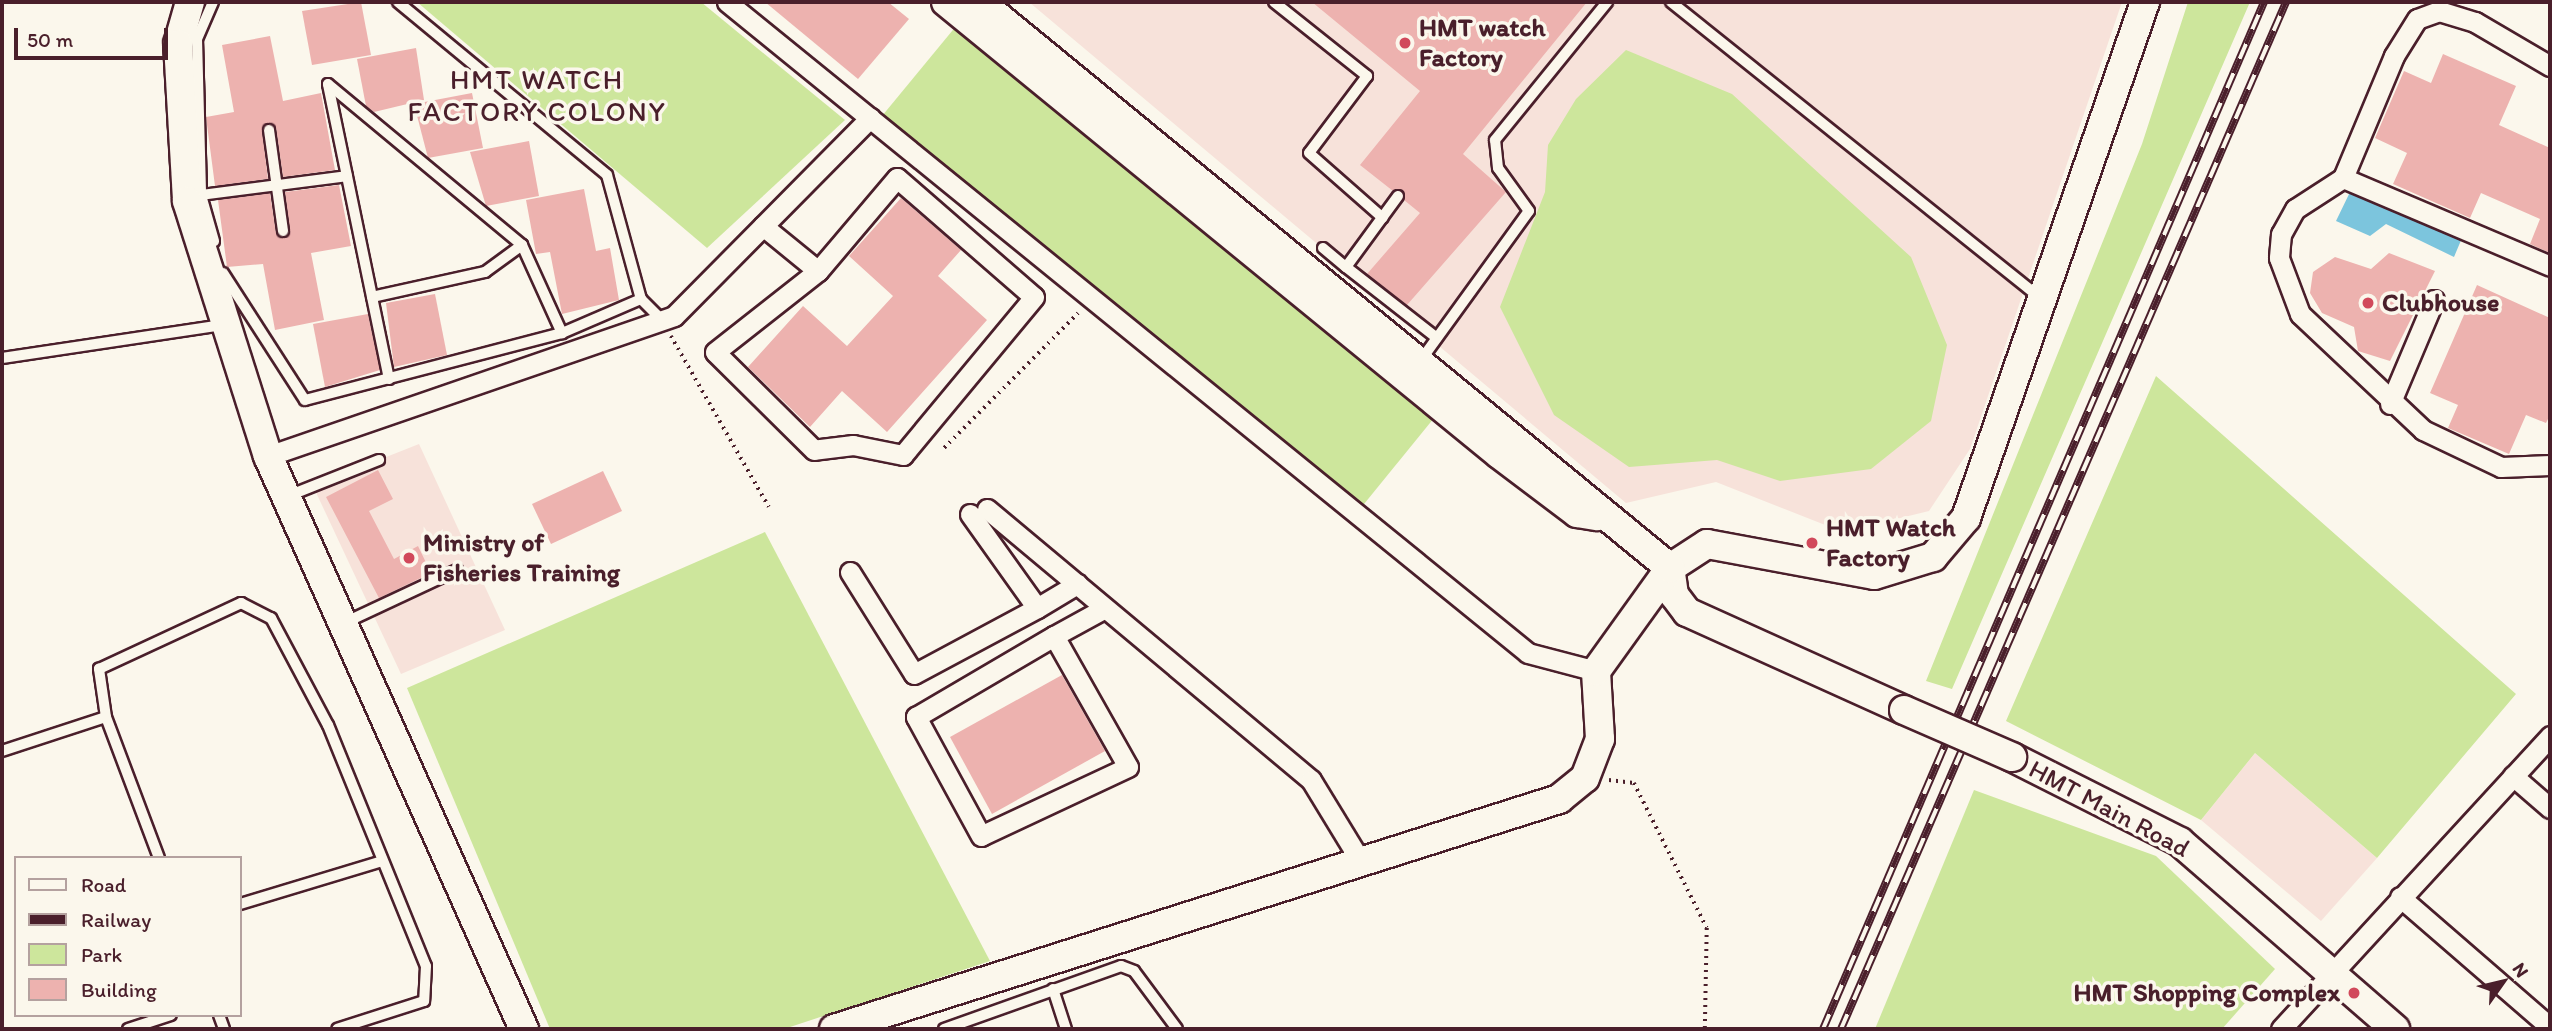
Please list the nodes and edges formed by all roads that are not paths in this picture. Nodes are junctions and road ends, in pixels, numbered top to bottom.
1 (190, 2) edge
2 (213, 2) edge
3 (398, 2) edge
4 (727, 2) edge
5 (946, 2) edge
6 (980, 2) edge
7 (1274, 2) edge
8 (1607, 2) edge
9 (1671, 2) edge
10 (2145, 2) edge
11 (2550, 66) edge
12 (870, 118) junction
13 (269, 130) dead end
14 (347, 176) junction
15 (2343, 178) junction
16 (276, 185) junction
17 (201, 195) junction
18 (1398, 196) dead end
19 (1383, 218) junction
20 (763, 226) junction
21 (283, 231) dead end
22 (522, 245) junction
23 (1323, 248) dead end
24 (2550, 266) edge
25 (1346, 267) junction
26 (818, 271) junction
27 (372, 297) junction
28 (641, 299) junction
29 (2041, 299) junction
30 (2434, 300) dead end
31 (662, 320) junction
32 (227, 324) junction
33 (562, 333) junction
34 (1429, 349) junction
35 (2, 358) edge
36 (389, 379) junction
37 (2390, 404) junction
38 (268, 456) junction
39 (379, 460) dead end
40 (2550, 465) edge
41 (287, 496) junction
42 (1600, 516) junction
43 (1670, 569) junction
44 (457, 570) dead end
45 (850, 572) dead end
46 (1077, 584) junction
47 (1037, 608) junction
48 (1105, 608) junction
49 (344, 624) junction
50 (1054, 636) junction
51 (1596, 671) junction
52 (106, 717) junction
53 (2550, 736) edge
54 (2, 749) edge
55 (2513, 776) junction
56 (2550, 808) edge
57 (158, 856) edge
58 (382, 862) junction
59 (1361, 862) junction
60 (2400, 898) junction
61 (242, 903) edge
62 (2330, 972) junction
63 (1053, 989) junction
64 (165, 1017) edge
65 (2550, 1027) edge
66 (128, 1029) edge
67 (337, 1029) edge
68 (524, 1029) edge
69 (834, 1029) edge
70 (944, 1029) edge
71 (1066, 1029) edge
72 (1177, 1029) edge
73 (2281, 1029) edge
74 (2395, 1029) edge

1 - 32 street
2 - 17 lane
3 - 28 lane
4 - 12 street
5 - 42 street
6 - 34 street
7 - 19 lane
8 - 34 lane
9 - 29 lane
10 - 29 street
11 - 15 street
12 - 20 street
12 - 51 street
13 - 16 lane
14 - 16 lane
14 - 22 lane
14 - 27 lane
15 - 24 street
15 - 37 street
16 - 17 lane
16 - 21 lane
17 - 36 lane
18 - 19 lane
19 - 25 lane
20 - 26 street
20 - 31 street
22 - 27 lane
22 - 33 lane
23 - 25 lane
25 - 34 lane
26 - 26 street
27 - 36 lane
28 - 31 lane
28 - 33 lane
29 - 43 street
30 - 37 street
31 - 38 street
32 - 35 lane
32 - 38 street
33 - 36 lane
34 - 42 street
37 - 40 street
38 - 41 street
39 - 41 lane
41 - 49 street
42 - 43 street
43 - 51 street
43 - 62 street, HMT Main Road, bridge
44 - 49 lane
45 - 47 street
46 - 47 street
46 - 47 street
46 - 48 street
48 - 50 street
48 - 59 street
49 - 68 street
50 - 50 street
51 - 59 street
52 - 54 lane
52 - 57 lane
52 - 58 lane
53 - 55 street
55 - 56 street
55 - 60 street
58 - 61 lane
58 - 67 lane
59 - 69 street
60 - 62 street
60 - 65 street
62 - 73 street
62 - 74 street, HMT Main Road
63 - 70 lane
63 - 71 lane
63 - 72 lane
64 - 66 lane

